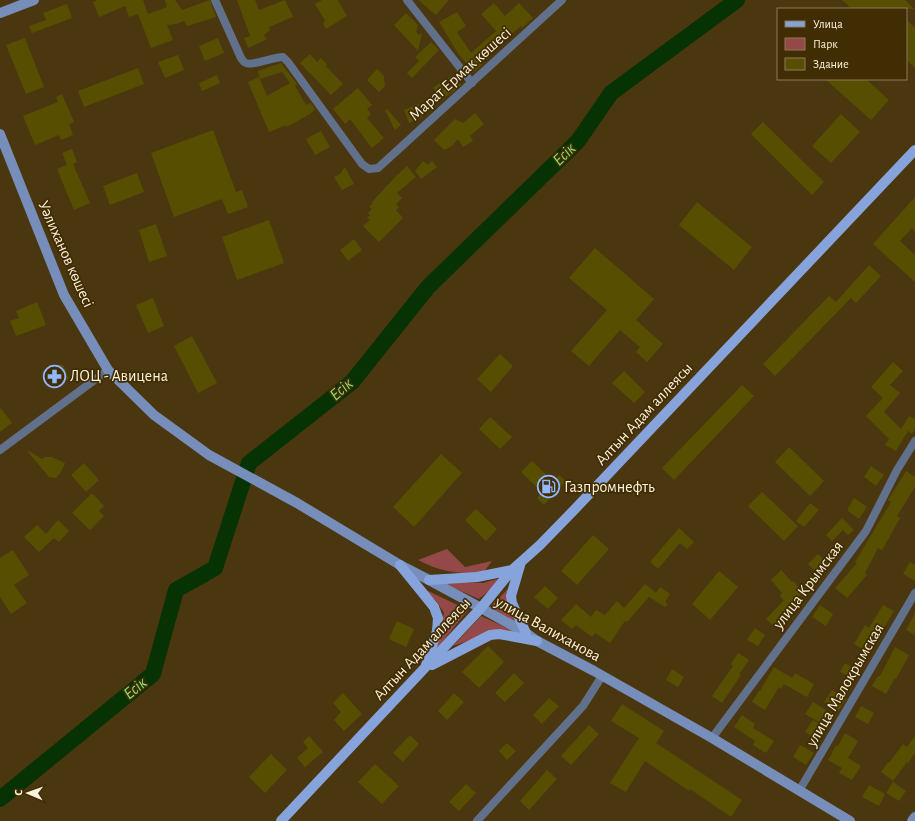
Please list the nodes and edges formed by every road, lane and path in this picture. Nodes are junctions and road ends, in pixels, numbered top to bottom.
1 (34, 0) edge
2 (215, 0) edge
3 (407, 0) edge
4 (562, 0) edge
5 (0, 13) edge
6 (472, 83) junction
7 (0, 134) edge
8 (915, 150) edge
9 (108, 370) junction
10 (915, 441) edge
11 (0, 450) edge
12 (209, 455) joint
13 (522, 560) junction
14 (400, 565) junction
15 (512, 570) junction
16 (429, 580) junction
17 (915, 593) edge
18 (481, 608) junction
19 (526, 633) junction
20 (537, 641) junction
21 (424, 668) junction
22 (602, 676) junction
23 (712, 738) junction
24 (799, 791) junction
25 (915, 817) edge
26 (281, 821) edge
27 (477, 821) edge
28 (850, 821) edge
29 (912, 821) edge

1 - 5 main road
2 - 6 street, Марат Ермак көшесі
3 - 6 street
4 - 6 street, Марат Ермак көшесі
7 - 9 main road, Уәлиханов көшесі
8 - 13 main road, Алтын Адам аллеясы
9 - 11 street
9 - 12 main road, Уәлиханов көшесі
10 - 23 street, улица Крымская
12 - 14 main road, улица Валиханова
13 - 15 main road, Алтын Адам аллеясы
13 - 19 main road
14 - 16 main road, улица Валиханова
14 - 21 main road
15 - 16 main road
15 - 18 main road, Алтын Адам аллеясы
16 - 18 main road, улица Валиханова
17 - 24 street, улица Малокрымская
18 - 19 main road, улица Валиханова
18 - 21 main road, Алтын Адам аллеясы
19 - 20 main road, улица Валиханова
20 - 21 main road
20 - 22 main road, улица Валиханова
21 - 26 main road, Алтын Адам аллеясы
22 - 23 main road, улица Валиханова
22 - 27 street
23 - 24 main road, улица Валиханова
24 - 28 main road, улица Валиханова
25 - 29 main road

